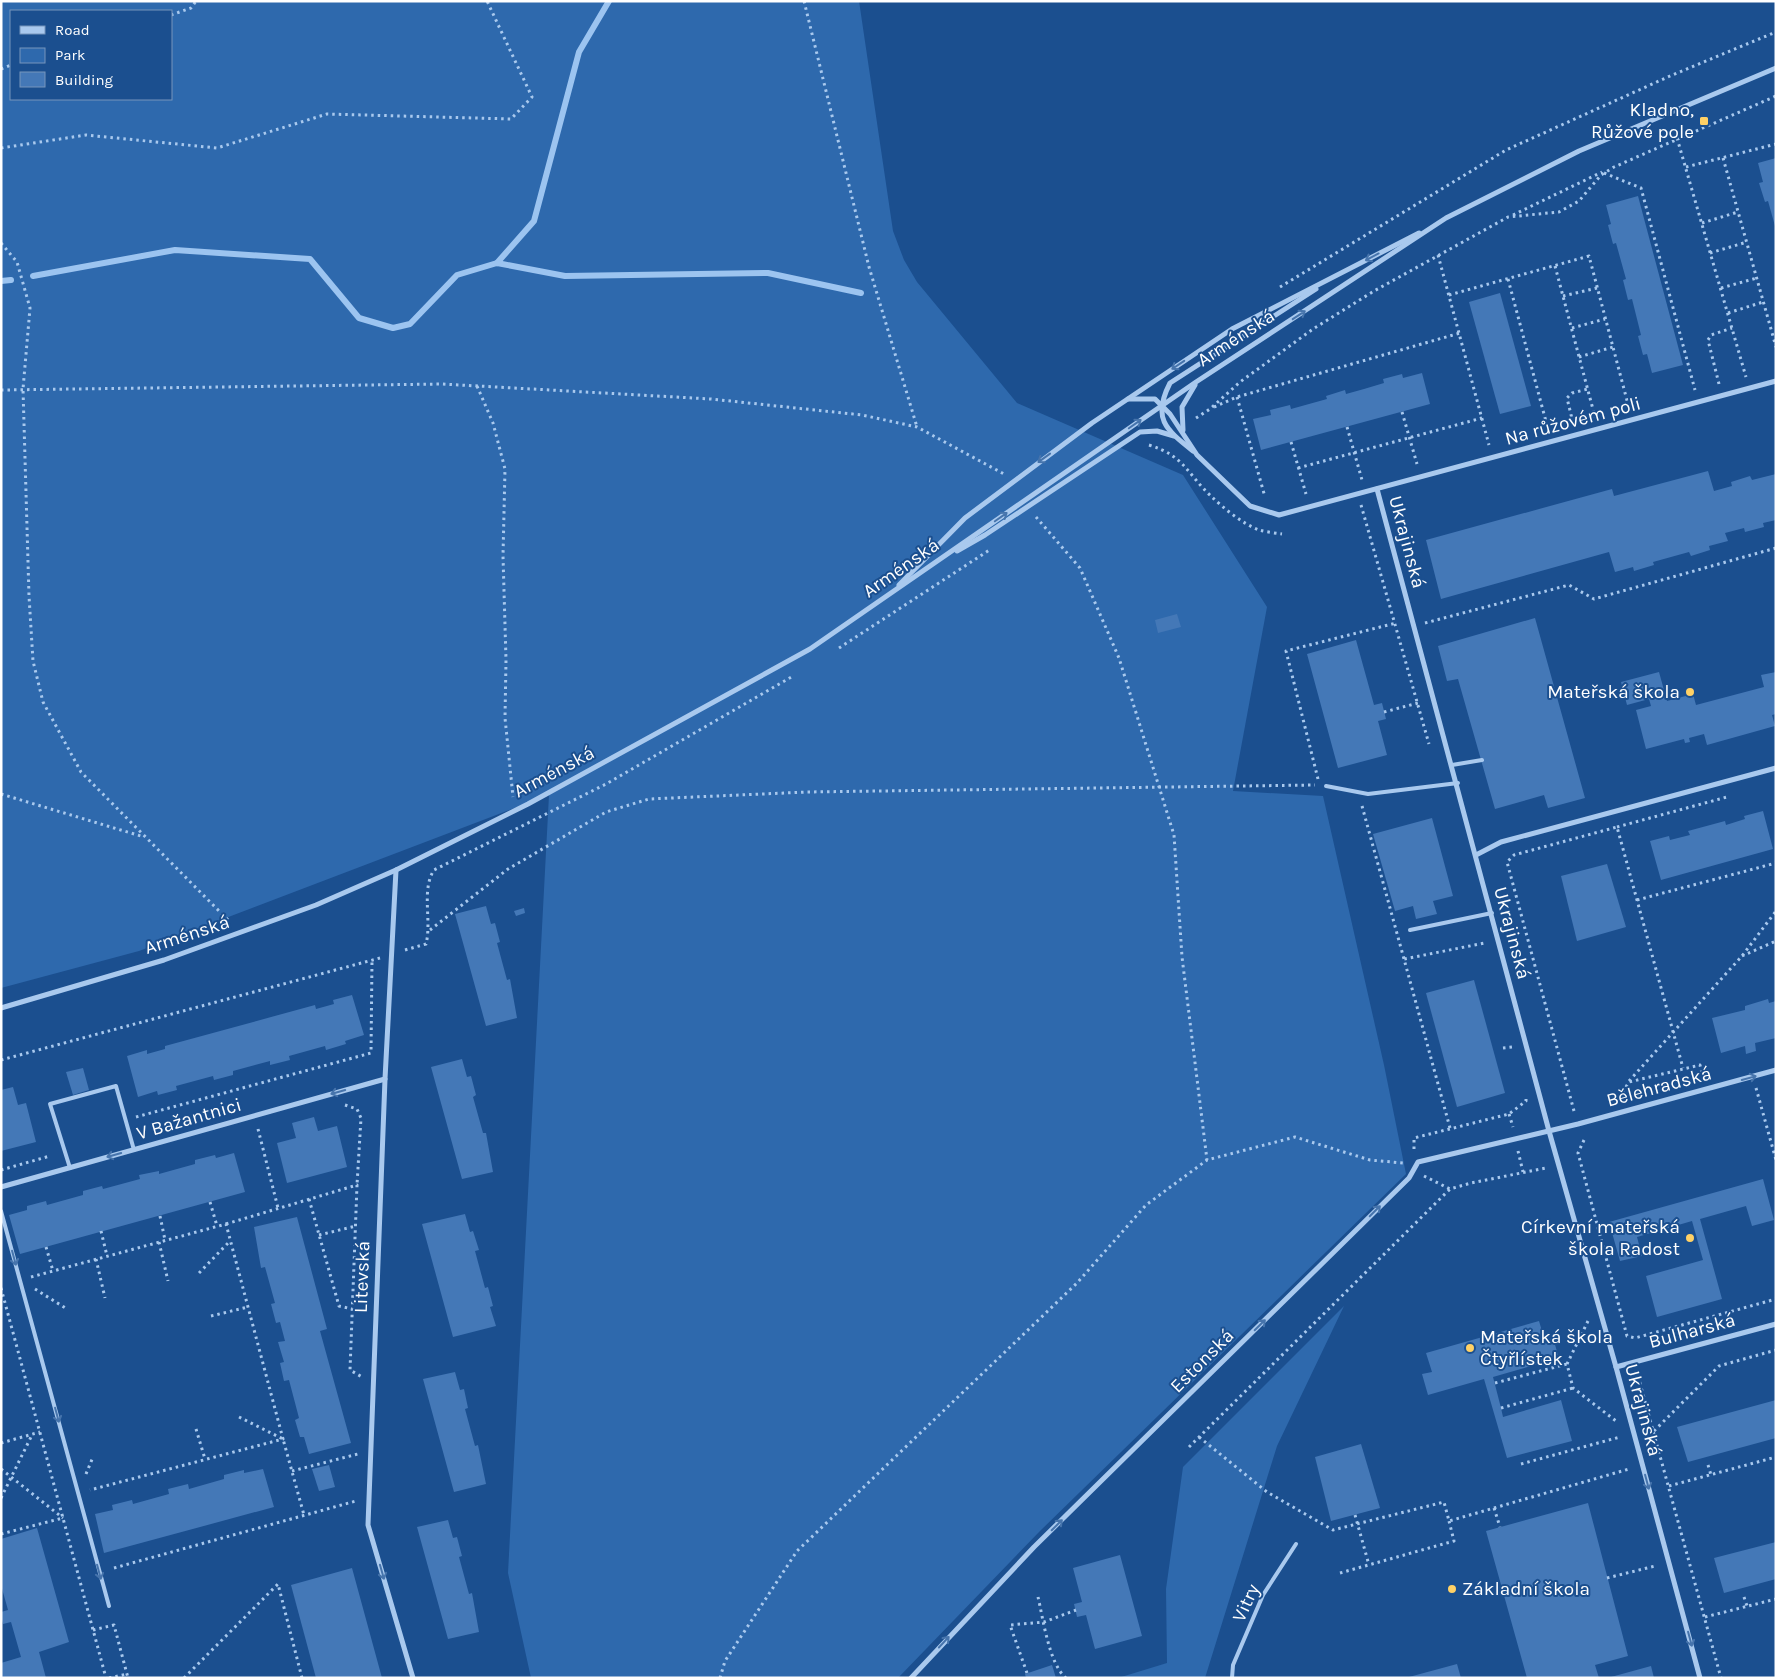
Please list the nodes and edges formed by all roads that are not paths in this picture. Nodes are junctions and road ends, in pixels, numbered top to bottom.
1 (1776, 68) edge
2 (1446, 218) junction
3 (1342, 273) junction
4 (1776, 381) edge
5 (1196, 382) junction
6 (1128, 399) junction
7 (1162, 406) junction
8 (1172, 435) junction
9 (1184, 436) junction
10 (1198, 455) junction
11 (1377, 489) junction
12 (932, 564) junction
13 (889, 595) junction
14 (1482, 760) dead end
15 (1452, 765) junction
16 (1776, 768) edge
17 (1458, 783) junction
18 (1326, 786) dead end
19 (1476, 855) junction
20 (396, 870) junction
21 (1492, 913) junction
22 (1410, 930) dead end
23 (1, 1008) edge
24 (1776, 1070) edge
25 (385, 1079) junction
26 (1550, 1131) junction
27 (134, 1150) junction
28 (70, 1168) junction
29 (1, 1187) edge
30 (1, 1211) edge
31 (1776, 1324) edge
32 (1616, 1367) junction
33 (1296, 1544) dead end
34 (109, 1606) dead end
35 (413, 1678) edge
36 (911, 1678) edge
37 (1232, 1678) edge
38 (1700, 1678) edge

1 - 2 street, Arménská
2 -> 3 street
5 -> 2 street, Arménská
3 -> 6 street
3 - 7 street
4 - 11 street, Na růžovém poli
5 - 7 street, Arménská
5 - 9 street
6 - 7 street
6 -> 13 street
7 - 8 street
7 - 9 street, Ukrajinská
12 -> 7 street, Arménská
8 - 10 street
8 - 12 street
9 - 10 street, Ukrajinská
10 - 11 street, Ukrajinská
11 - 15 street, Ukrajinská
12 - 13 street, Arménská
13 - 20 street, Arménská
14 - 15 lane
15 - 17 street, Ukrajinská
16 - 19 street
17 - 18 lane
17 - 19 street, Ukrajinská
19 - 21 street, Ukrajinská
20 - 23 street, Arménská
20 - 25 street, Litevská
21 - 22 lane
21 - 26 street, Ukrajinská
26 -> 24 street, Bělehradská
25 -> 27 street, V Bažantnici
25 -> 35 street, Litevská
26 - 32 street, Ukrajinská
36 -> 26 street, Estonská
27 -> 28 street, V Bažantnici
27 - 28 lane
28 - 29 street, V Bažantnici
30 -> 34 lane
31 - 32 street, Bulharská
32 -> 38 street, Ukrajinská
33 - 37 lane, Vitry

